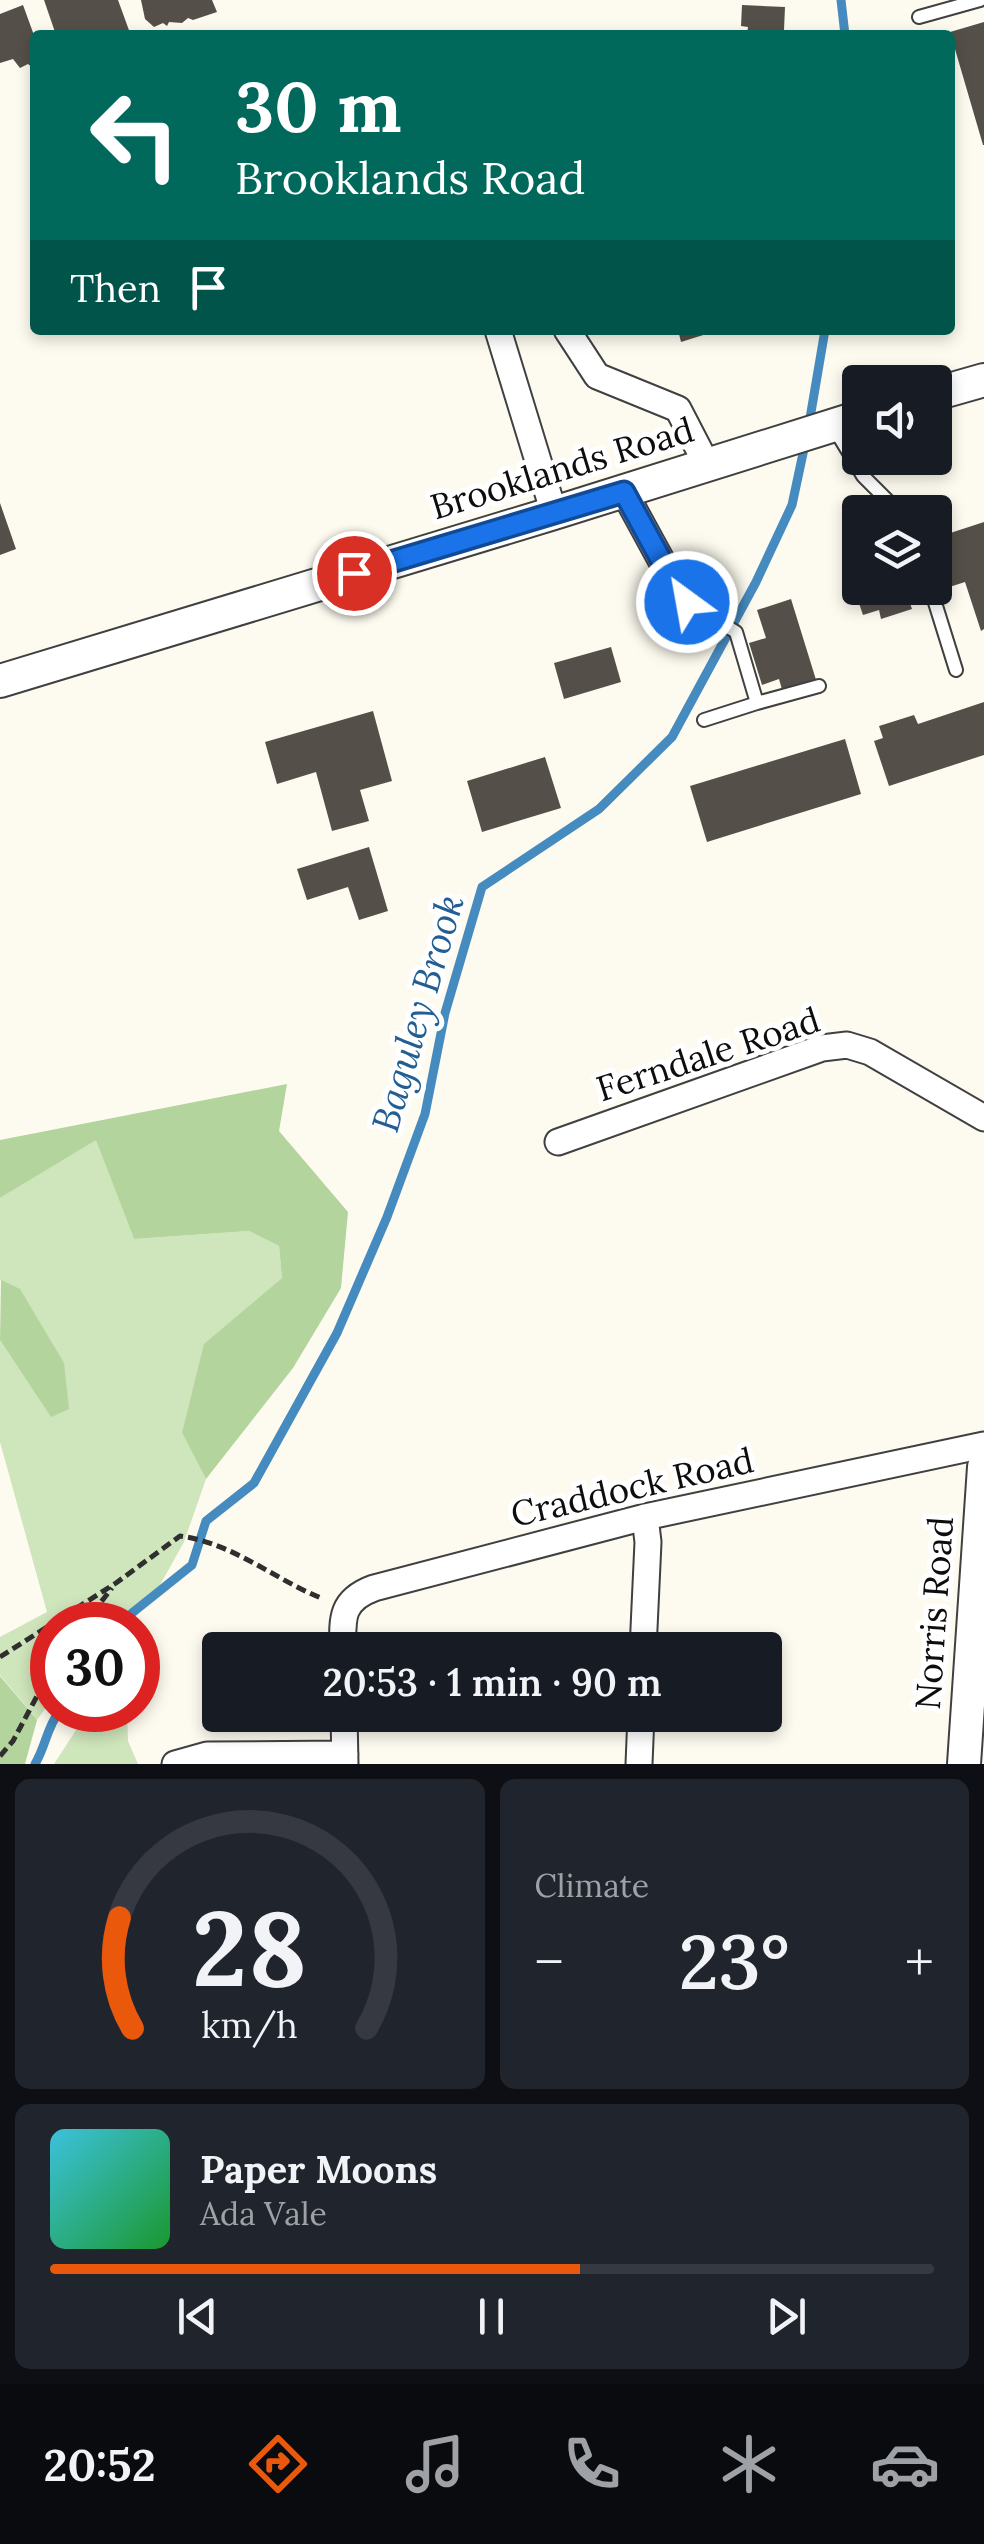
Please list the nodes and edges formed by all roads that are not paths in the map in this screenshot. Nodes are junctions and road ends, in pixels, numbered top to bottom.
1 (980, 0) edge
2 (918, 18) dead end
3 (500, 335) edge
4 (570, 335) edge
5 (984, 380) edge
6 (952, 389) edge
7 (842, 423) edge
8 (706, 464) junction
9 (863, 475) edge
10 (624, 492) junction
11 (882, 495) edge
12 (554, 514) junction
13 (687, 602) joint
14 (936, 605) edge
15 (956, 670) dead end
16 (0, 681) edge
17 (819, 686) dead end
18 (757, 703) junction
19 (704, 720) dead end
20 (984, 1118) edge
21 (558, 1142) dead end
22 (984, 1444) edge
23 (984, 1467) edge
24 (644, 1517) junction
25 (342, 1632) edge
26 (645, 1632) edge
27 (344, 1732) edge
28 (640, 1732) edge
29 (345, 1759) edge
30 (175, 1764) edge
31 (639, 1764) edge
32 (964, 1764) edge

1 - 2 lane
3 - 12 street
4 - 8 street
5 - 6 street
7 - 8 street, Brooklands Road
8 - 10 street, Brooklands Road
9 - 11 lane
10 - 12 street, Brooklands Road
10 - 13 street
12 - 16 street, Brooklands Road
13 - 18 lane
14 - 15 lane
17 - 18 lane
18 - 19 lane
20 - 21 street, Ferndale Road
22 - 24 street, Craddock Road
23 - 32 street, Norris Road
24 - 25 street, Craddock Road
24 - 26 street
27 - 29 street
28 - 31 street
29 - 30 street

